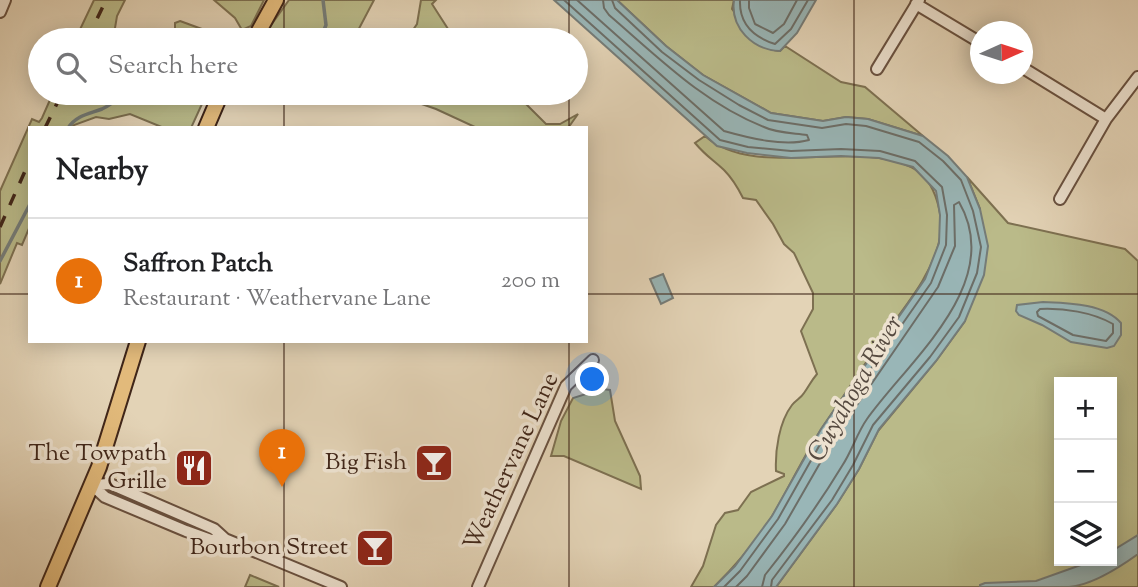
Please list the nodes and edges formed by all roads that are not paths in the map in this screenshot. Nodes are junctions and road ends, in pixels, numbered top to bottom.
1 (276, 0) edge
2 (917, 2) edge
3 (261, 28) edge
4 (970, 36) edge
5 (877, 69) dead end
6 (1033, 74) edge
7 (1138, 76) edge
8 (217, 105) edge
9 (1106, 119) junction
10 (207, 126) edge
11 (1060, 199) dead end
12 (137, 343) edge
13 (593, 360) dead end
14 (92, 485) junction
15 (158, 505) junction
16 (153, 517) junction
17 (198, 522) junction
18 (193, 533) junction
19 (225, 539) junction
20 (48, 587) edge
21 (341, 587) edge
22 (478, 587) edge

1 - 3 main road
2 - 4 street
2 - 5 street
6 - 9 street
7 - 9 street
8 - 10 main road
9 - 11 street
12 - 14 main road
13 - 22 street, Weathervane Lane
14 - 15 street
14 - 16 street
14 - 20 main road
15 - 16 street
15 - 17 street
16 - 18 street
17 - 18 street
17 - 19 street
18 - 19 street
19 - 21 street

